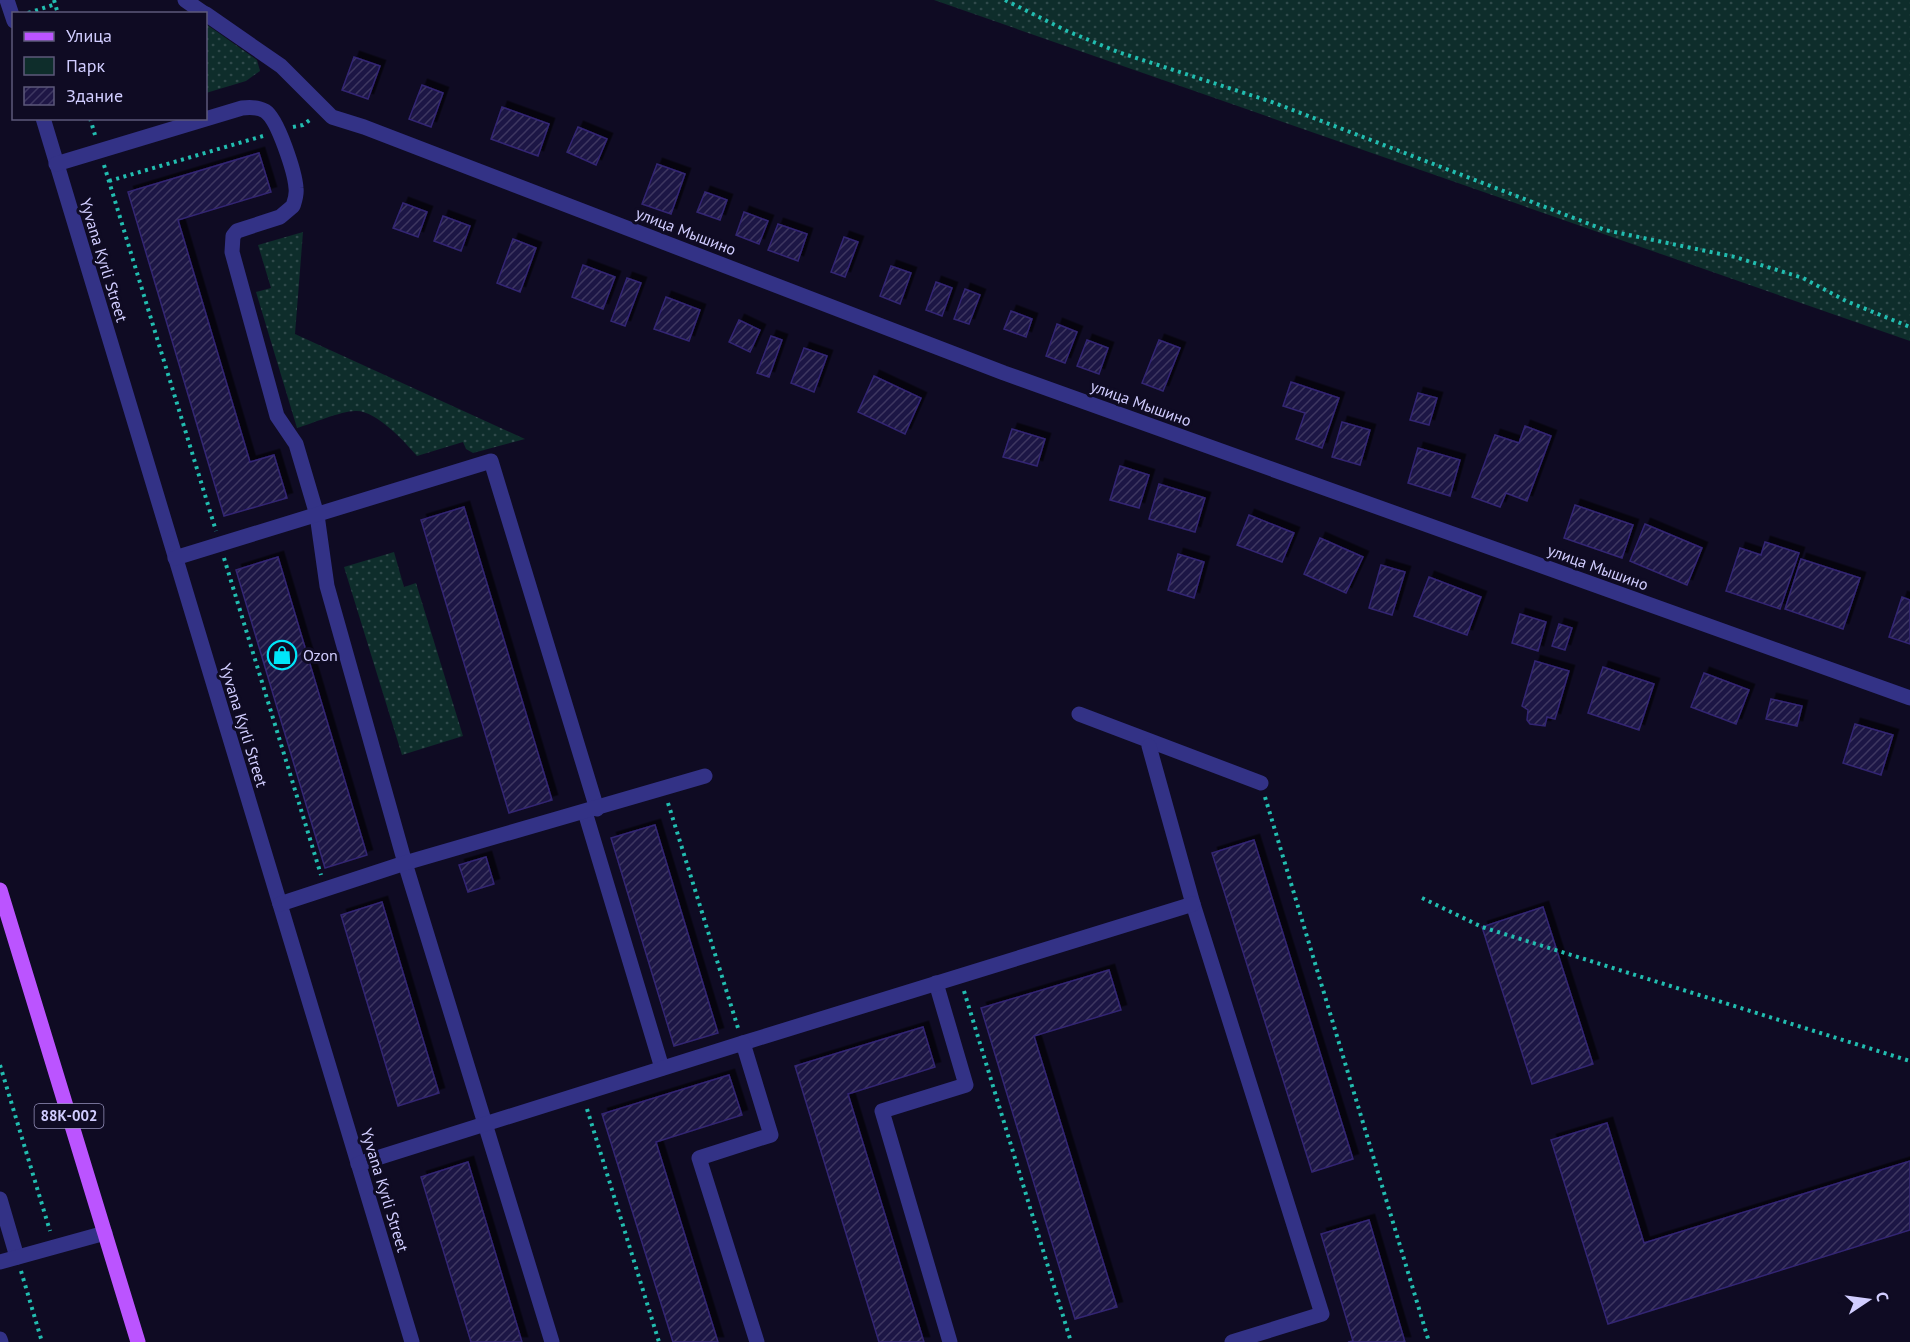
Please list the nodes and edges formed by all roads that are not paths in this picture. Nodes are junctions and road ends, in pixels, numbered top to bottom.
1 (7, 0) edge
2 (185, 0) edge
3 (202, 12) edge
4 (12, 15) edge
5 (207, 15) edge
6 (43, 120) edge
7 (206, 120) edge
8 (207, 120) edge
9 (56, 164) junction
10 (317, 515) junction
11 (175, 558) junction
12 (1910, 698) edge
13 (1079, 714) dead end
14 (1149, 746) dead end
15 (705, 776) dead end
16 (1261, 783) road end
17 (591, 810) junction
18 (405, 863) junction
19 (0, 890) edge
20 (280, 904) junction
21 (1193, 904) junction
22 (936, 983) junction
23 (743, 1043) junction
24 (662, 1068) junction
25 (484, 1125) junction
26 (358, 1164) junction
27 (0, 1198) edge
28 (105, 1233) junction
29 (17, 1257) junction
30 (0, 1262) edge
31 (138, 1342) edge
32 (412, 1342) edge
33 (552, 1342) edge
34 (757, 1342) edge
35 (950, 1342) edge
36 (1232, 1342) edge

1 - 4 street
2 - 3 street, улица Мышино
5 - 12 street, улица Мышино
6 - 9 street, Yyvana Kyrli Street
7 - 9 street
8 - 10 street
9 - 11 street, Yyvana Kyrli Street
10 - 11 street
10 - 17 street
10 - 18 street
11 - 20 street, Yyvana Kyrli Street
13 - 16 street
14 - 21 street
15 - 17 street
17 - 18 street
17 - 24 street
18 - 20 street
18 - 25 street
19 - 28 main road, 88К-002
20 - 26 street, Yyvana Kyrli Street
21 - 22 street
21 - 36 street
22 - 23 street
22 - 35 street
23 - 24 street
23 - 34 street
24 - 25 street
25 - 26 street
25 - 33 street
26 - 32 street, Yyvana Kyrli Street
27 - 29 street
28 - 29 street
28 - 31 main road, 88К-002
29 - 30 street

